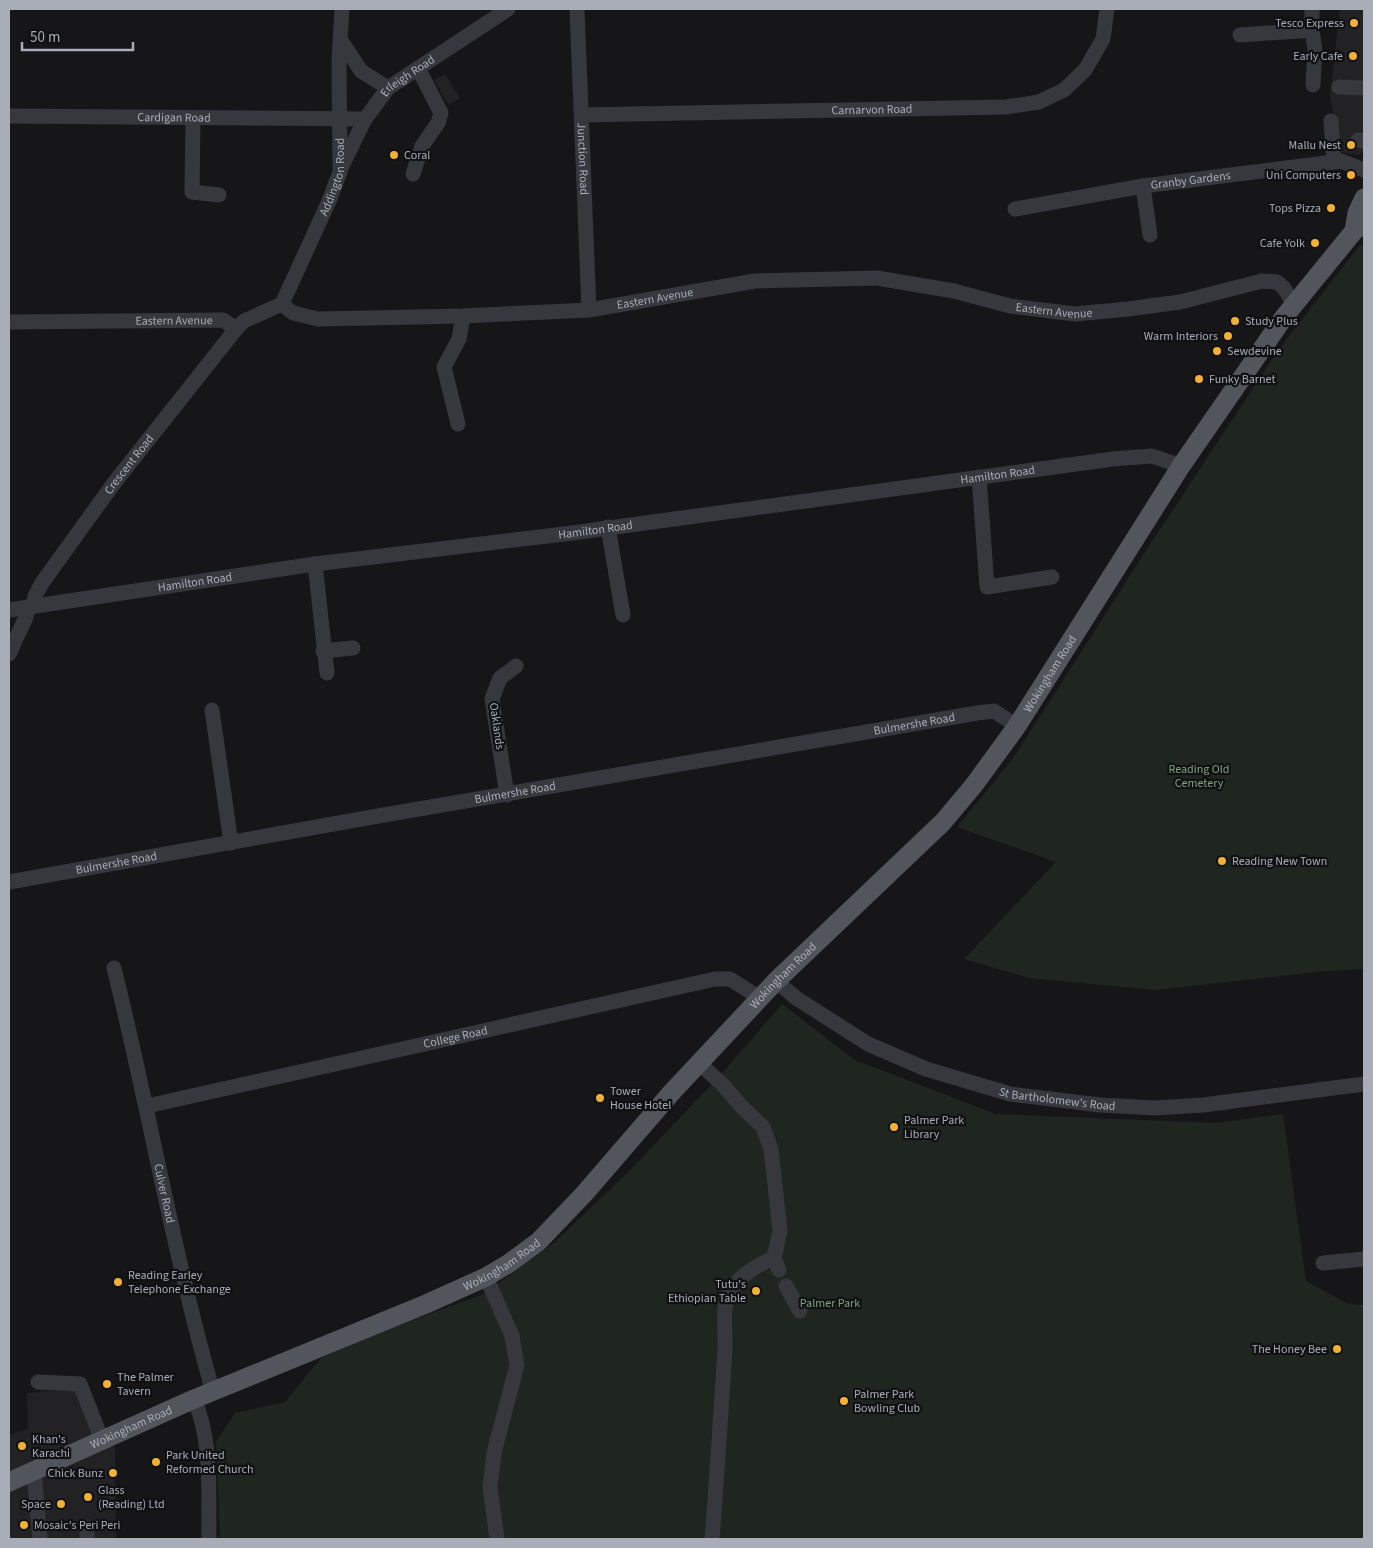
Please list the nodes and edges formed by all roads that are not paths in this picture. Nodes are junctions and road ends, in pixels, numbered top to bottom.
1 (342, 9) edge
2 (508, 9) edge
3 (577, 9) edge
4 (1107, 9) edge
5 (1312, 9) edge
6 (1312, 30) junction
7 (1240, 34) dead end
8 (342, 42) junction
9 (418, 68) junction
10 (1313, 85) dead end
11 (1339, 87) dead end
12 (388, 88) junction
13 (1364, 88) edge
14 (582, 115) junction
15 (9, 116) edge
16 (193, 118) junction
17 (339, 119) junction
18 (365, 119) junction
19 (1331, 121) dead end
20 (1334, 162) junction
21 (1364, 170) edge
22 (340, 172) junction
23 (413, 174) dead end
24 (1144, 186) junction
25 (219, 195) dead end
26 (1364, 198) edge
27 (1015, 209) dead end
28 (1361, 228) edge
29 (1150, 235) dead end
30 (282, 304) junction
31 (1294, 305) junction
32 (589, 310) junction
33 (463, 316) junction
34 (9, 322) edge
35 (236, 329) junction
36 (458, 424) dead end
37 (1181, 466) junction
38 (979, 476) junction
39 (608, 527) junction
40 (315, 564) junction
41 (1052, 576) dead end
42 (30, 607) junction
43 (9, 610) edge
44 (622, 615) dead end
45 (353, 648) dead end
46 (323, 651) junction
47 (9, 654) edge
48 (516, 666) dead end
49 (327, 673) dead end
50 (212, 710) dead end
51 (1017, 726) junction
52 (507, 794) junction
53 (231, 843) junction
54 (9, 882) edge
55 (114, 968) dead end
56 (776, 981) junction
57 (760, 998) junction
58 (699, 1063) junction
59 (1364, 1084) edge
60 (147, 1106) junction
61 (1364, 1258) edge
62 (1324, 1263) dead end
63 (486, 1277) junction
64 (786, 1286) dead end
65 (800, 1311) dead end
66 (38, 1382) dead end
67 (213, 1392) junction
68 (194, 1400) junction
69 (102, 1440) junction
70 (34, 1471) junction
71 (9, 1482) edge
72 (40, 1539) edge
73 (209, 1539) edge
74 (497, 1539) edge
75 (712, 1539) edge

1 - 8 street, Addington Road
2 - 9 street, Erleigh Road
3 - 14 street, Junction Road
4 - 14 street, Carnarvon Road
5 - 6 street
6 - 7 street
6 - 10 street
8 - 12 street
8 - 17 street, Addington Road
9 - 12 street, Erleigh Road
9 - 23 street
11 - 13 street
12 - 18 street, Erleigh Road
14 - 32 street, Junction Road
15 - 16 street, Cardigan Road
16 - 17 street, Cardigan Road
16 - 25 street
17 - 18 street, Cardigan Road
17 - 22 street, Addington Road
18 - 22 street, Erleigh Road
19 - 20 street
20 - 21 street, Granby Gardens
20 - 24 street, Granby Gardens
22 - 30 street, Addington Road
24 - 27 street, Granby Gardens
24 - 29 street
26 - 28 main road, Wokingham Road
28 - 31 main road, Wokingham Road
30 - 33 street, Eastern Avenue
30 - 35 street
31 - 32 street, Eastern Avenue
31 - 37 main road, Wokingham Road
32 - 33 street, Eastern Avenue
33 - 36 street
34 - 35 street, Eastern Avenue
35 - 42 street, Crescent Road
37 - 38 street, Hamilton Road
37 - 51 main road, Wokingham Road
38 - 39 street, Hamilton Road
38 - 41 street
39 - 40 street, Hamilton Road
39 - 44 street
40 - 42 street, Hamilton Road
40 - 46 street
42 - 43 street, Hamilton Road
42 - 47 street, Crescent Road
45 - 46 street
46 - 49 street
48 - 52 street, Oaklands
50 - 53 street
51 - 52 street, Bulmershe Road
51 - 56 main road, Wokingham Road
52 - 53 street, Bulmershe Road
53 - 54 street, Bulmershe Road
55 - 60 street, Culver Road
56 - 57 main road, Wokingham Road
56 - 59 street, St Bartholomew's Road
57 - 58 main road, Wokingham Road
57 - 60 street, College Road
58 - 63 main road, Wokingham Road
58 - 75 street
60 - 67 street, Culver Road
61 - 62 street
63 - 67 main road, Wokingham Road
63 - 74 street
64 - 65 street
66 - 69 street
67 - 68 main road, Wokingham Road
68 - 69 main road, Wokingham Road
68 - 73 street
69 - 70 main road, Wokingham Road
70 - 71 main road, Wokingham Road
70 - 72 street

